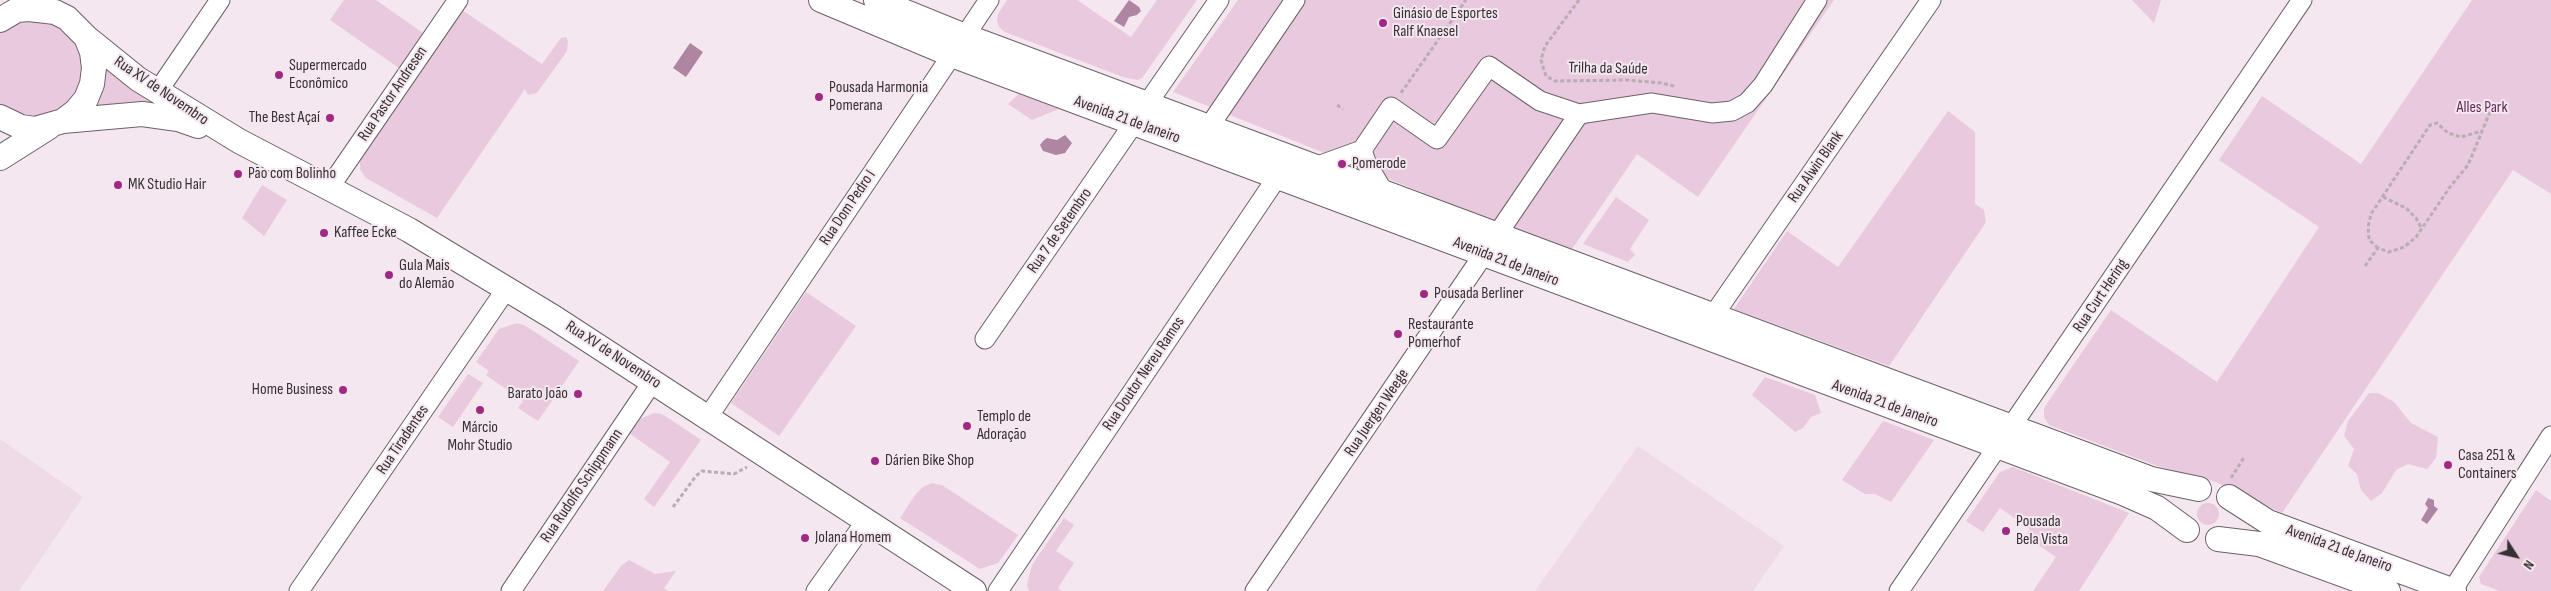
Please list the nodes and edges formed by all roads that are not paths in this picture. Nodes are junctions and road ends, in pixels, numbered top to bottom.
1 (220, 0) edge
2 (458, 0) edge
3 (821, 0) edge
4 (876, 0) edge
5 (989, 0) edge
6 (1219, 0) edge
7 (1295, 0) edge
8 (1817, 0) edge
9 (1932, 0) edge
10 (2302, 0) edge
11 (6, 13) edge
12 (86, 37) junction
13 (958, 45) junction
14 (158, 91) junction
15 (1141, 113) junction
16 (1579, 114) junction
17 (0, 117) edge
18 (56, 124) junction
19 (1202, 137) junction
20 (239, 141) junction
21 (1362, 150) junction
22 (0, 158) edge
23 (1284, 167) junction
24 (1315, 167) junction
25 (329, 188) junction
26 (1384, 192) junction
27 (1492, 245) junction
28 (507, 288) junction
29 (1713, 315) junction
30 (1700, 334) junction
31 (986, 338) dead end
32 (653, 381) junction
33 (708, 417) junction
34 (2005, 436) junction
35 (2551, 436) edge
36 (2199, 488) junction
37 (2226, 494) junction
38 (866, 521) junction
39 (2187, 530) junction
40 (2218, 539) junction
41 (299, 591) edge
42 (510, 591) edge
43 (816, 591) edge
44 (974, 591) edge
45 (998, 591) edge
46 (1255, 591) edge
47 (1899, 591) edge
48 (2388, 591) edge
49 (2453, 591) edge

1 - 14 street
2 - 25 street, Rua Pastor Andresen
3 - 13 main road, Avenida 21 de Janeiro
4 - 13 main road, Avenida 21 de Janeiro
5 - 13 street, Rua Dom Pedro I
6 - 15 street, Rua 7 de Setembro
7 - 19 street
8 - 16 street
9 - 29 street, Rua Alwin Blank
10 - 34 street, Rua Curt Hering
11 - 12 main road, Rua XV de Novembro
12 - 14 main road, Rua XV de Novembro
12 - 18 main road
13 - 15 main road, Avenida 21 de Janeiro
13 - 33 street, Rua Dom Pedro I
14 - 20 main road, Rua XV de Novembro
15 - 19 main road, Avenida 21 de Janeiro
15 - 31 street, Rua 7 de Setembro
16 - 21 street
16 - 27 street, Rua Juergen Weege
17 - 18 main road, Rua XV de Novembro
18 - 20 main road, Rua XV de Novembro
18 - 22 main road
19 - 23 main road, Avenida 21 de Janeiro
20 - 25 main road, Rua XV de Novembro
21 - 24 street
21 - 26 street
23 - 24 main road, Avenida 21 de Janeiro
23 - 27 main road, Avenida 21 de Janeiro
23 - 45 street, Rua Doutor Nereu Ramos
24 - 26 main road, Avenida 21 de Janeiro
25 - 28 main road, Rua XV de Novembro
26 - 27 main road, Avenida 21 de Janeiro
27 - 29 main road, Avenida 21 de Janeiro
27 - 30 main road, Avenida 21 de Janeiro
27 - 46 street, Rua Juergen Weege
28 - 32 main road, Rua XV de Novembro
28 - 41 street, Rua Tiradentes
29 - 30 street, Rua Alwin Blank
29 - 34 main road, Avenida 21 de Janeiro
30 - 34 main road, Avenida 21 de Janeiro
32 - 33 main road, Rua XV de Novembro
32 - 42 street, Rua Rudolfo Schippmann
33 - 38 main road, Rua XV de Novembro
34 - 36 main road, Avenida 21 de Janeiro
34 - 39 main road, Avenida 21 de Janeiro
34 - 47 street, Rua Curt Hering
35 - 49 street
36 - 37 main road
36 - 39 main road
37 - 40 main road
37 - 49 main road, Avenida 21 de Janeiro
38 - 43 street
38 - 44 main road, Rua XV de Novembro
39 - 40 main road
40 - 48 main road, Avenida 21 de Janeiro

